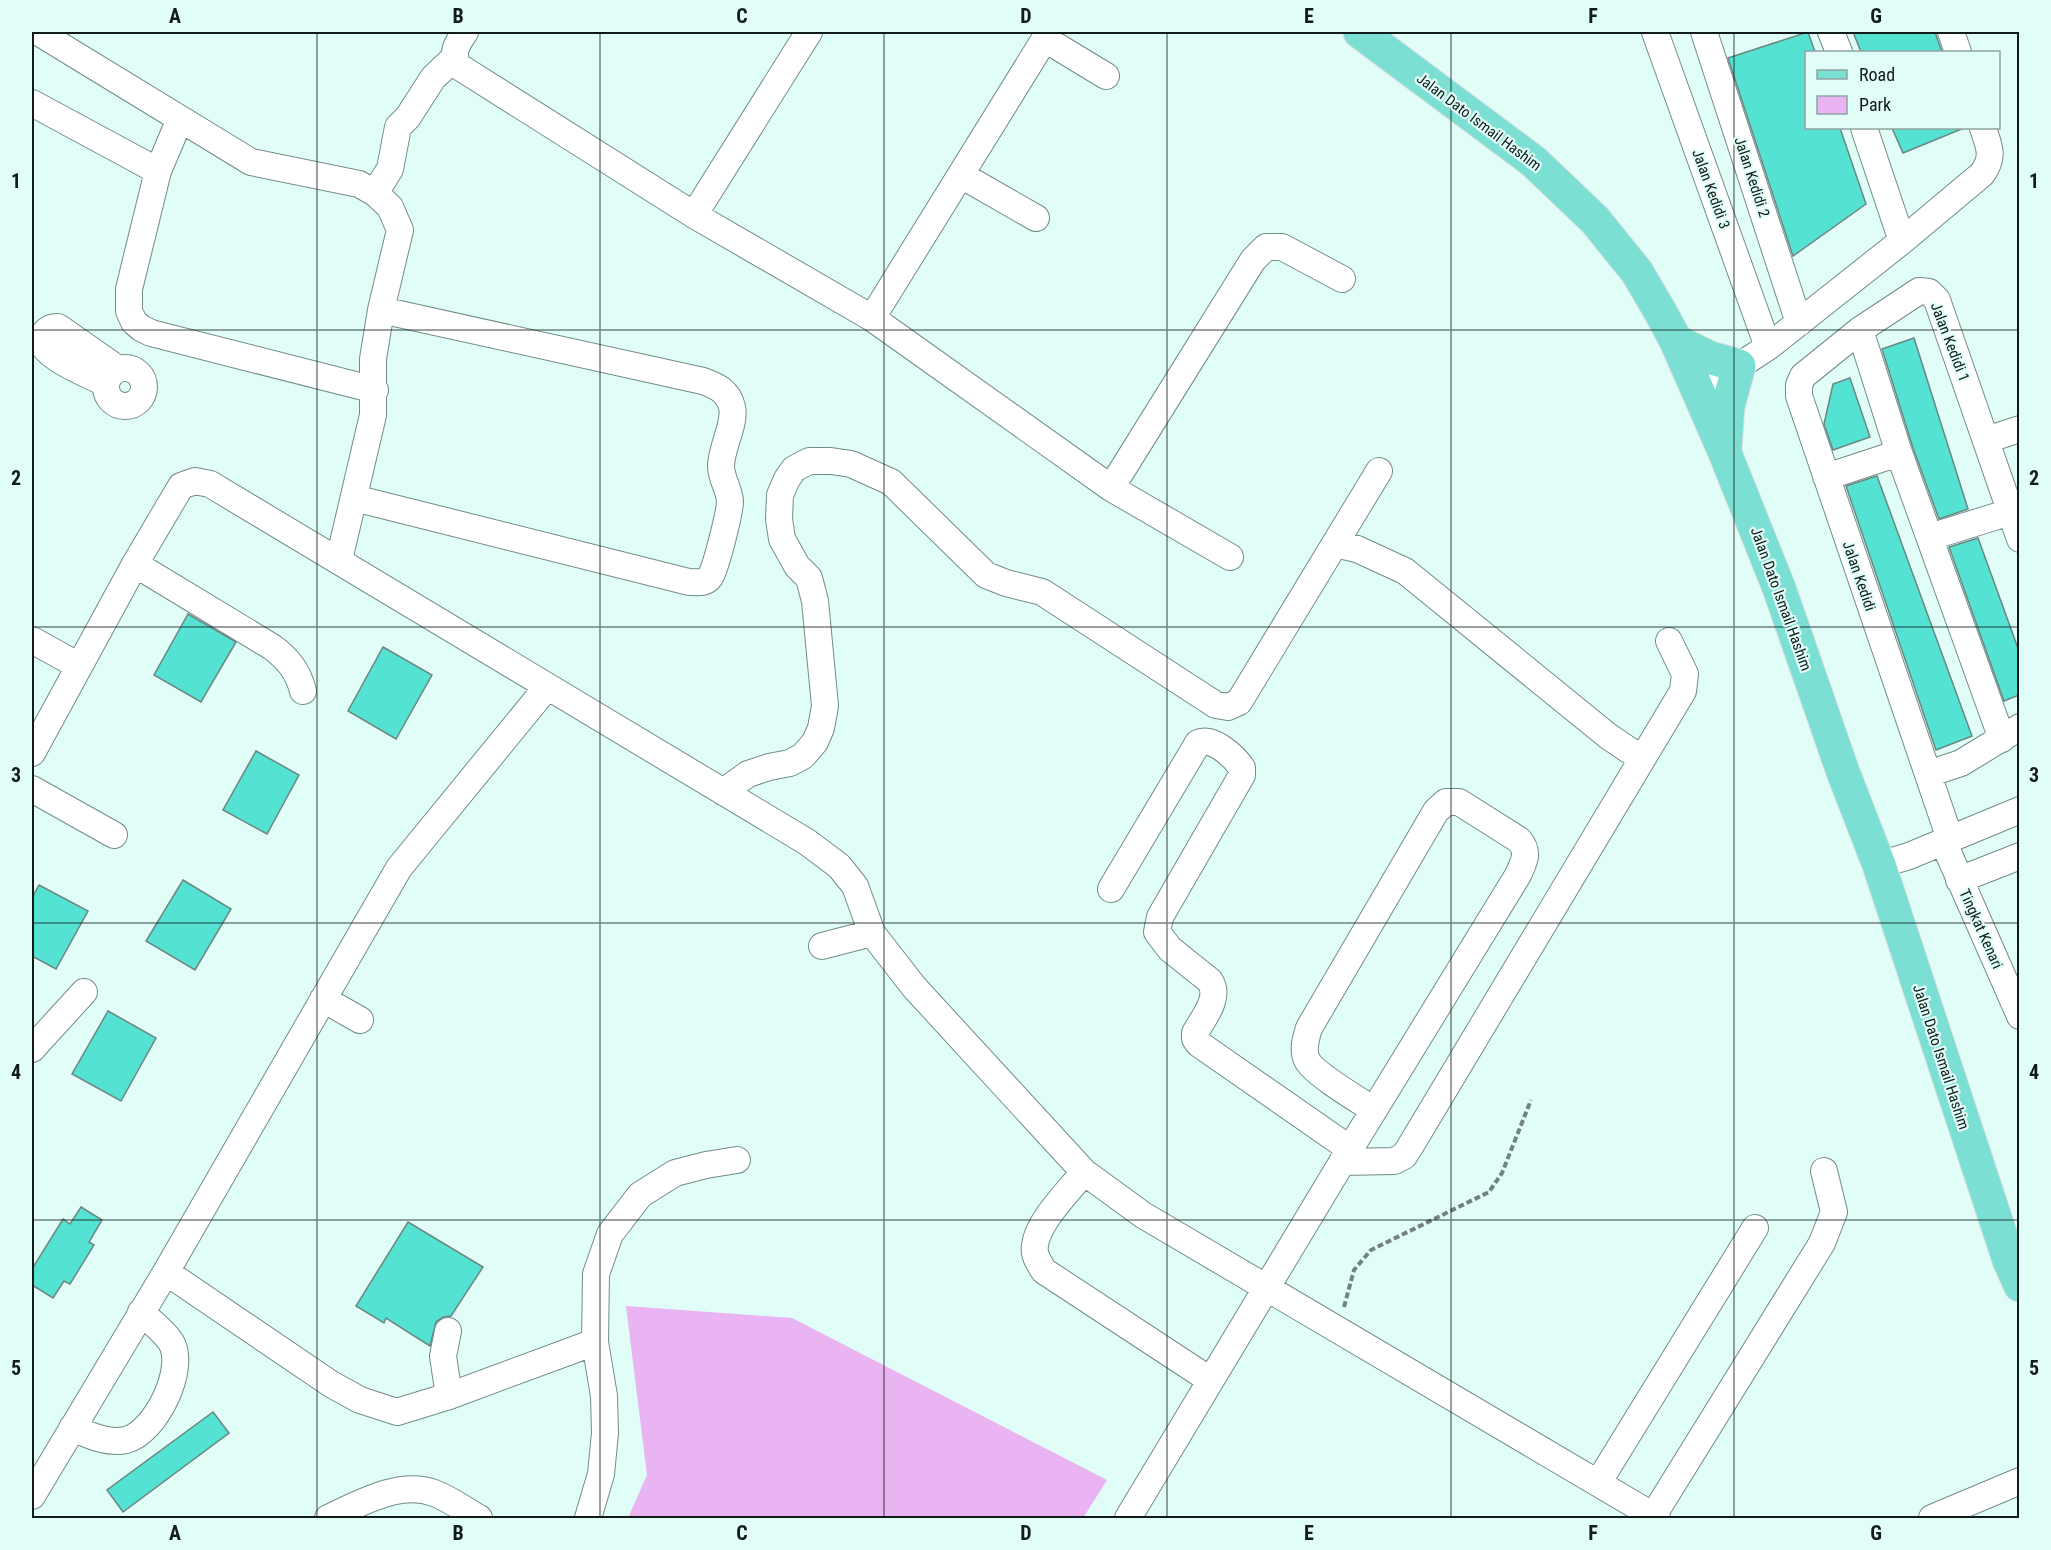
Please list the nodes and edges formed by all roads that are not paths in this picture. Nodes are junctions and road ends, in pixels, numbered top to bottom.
1 (38, 32) edge
2 (465, 32) edge
3 (809, 32) edge
4 (1360, 32) edge
5 (1655, 32) edge
6 (1704, 32) edge
7 (1832, 32) edge
8 (1951, 32) edge
9 (1047, 35) edge
10 (1839, 51) edge
11 (1958, 51) edge
12 (454, 58) junction
13 (1106, 76) dead end
14 (32, 104) edge
15 (180, 119) junction
16 (1864, 129) edge
17 (1983, 129) edge
18 (158, 171) junction
19 (961, 175) junction
20 (375, 193) junction
21 (694, 215) junction
22 (1036, 218) dead end
23 (1902, 241) junction
24 (1342, 279) dead end
25 (381, 310) junction
26 (872, 318) junction
27 (1799, 323) junction
28 (1860, 330) junction
29 (151, 333) junction
30 (1676, 342) junction
31 (1768, 347) junction
32 (1738, 366) junction
33 (119, 374) dead end
34 (1803, 376) joint
35 (1695, 387) junction
36 (375, 390) junction
37 (2019, 429) edge
38 (1986, 441) junction
39 (1725, 453) junction
40 (1899, 453) junction
41 (1379, 471) dead end
42 (1826, 477) junction
43 (1111, 488) junction
44 (354, 498) junction
45 (2010, 512) junction
46 (1930, 537) junction
47 (2019, 539) edge
48 (1335, 544) junction
49 (1230, 557) dead end
50 (339, 560) junction
51 (135, 564) junction
52 (32, 640) edge
53 (1669, 641) dead end
54 (79, 666) junction
55 (547, 687) junction
56 (303, 691) dead end
57 (2011, 733) edge
58 (32, 753) edge
59 (1642, 759) junction
60 (1928, 774) junction
61 (32, 789) edge
62 (723, 792) junction
63 (2019, 810) edge
64 (114, 835) dead end
65 (1947, 840) junction
66 (2019, 856) edge
67 (1879, 865) junction
68 (1959, 880) junction
69 (1111, 889) dead end
70 (872, 933) junction
71 (822, 946) dead end
72 (84, 992) dead end
73 (323, 999) junction
74 (2019, 1016) edge
75 (360, 1020) dead end
76 (32, 1049) edge
77 (1374, 1110) junction
78 (1346, 1156) junction
79 (737, 1160) dead end
80 (1824, 1171) dead end
81 (1084, 1172) junction
82 (1755, 1228) dead end
83 (166, 1272) junction
84 (2019, 1285) edge
85 (1266, 1288) junction
86 (141, 1312) junction
87 (448, 1331) dead end
88 (595, 1342) junction
89 (1210, 1380) junction
90 (449, 1396) junction
91 (72, 1428) junction
92 (2019, 1481) edge
93 (1598, 1483) junction
94 (32, 1496) edge
95 (1655, 1517) edge
96 (328, 1518) edge
97 (479, 1518) edge
98 (588, 1518) edge
99 (1128, 1518) edge
100 (1932, 1518) edge

1 - 15 street
2 - 12 street
3 - 21 street
4 - 30 main road, Jalan Dato Ismail Hashim
5 - 31 street, Jalan Kedidi 3
6 - 27 street, Jalan Kedidi 2
7 - 10 street
8 - 11 street
9 - 13 street
9 - 19 street
12 - 20 street
12 - 21 street
14 - 18 street
15 - 18 street
15 - 20 street
16 - 23 street
17 - 23 street
18 - 29 street
19 - 22 street
19 - 26 street
20 - 25 street
21 - 26 street
23 - 27 street
24 - 43 street
25 - 36 street
25 - 44 street
26 - 43 street
27 - 31 street
28 - 34 street, Jalan Kedidi 1
28 - 38 street, Jalan Kedidi 1
28 - 40 street
29 - 33 street
29 - 36 street
30 - 32 main road
30 - 35 main road, Jalan Dato Ismail Hashim
31 - 32 street
32 - 35 street
32 - 39 main road
34 - 42 street, Jalan Kedidi
35 - 39 main road, Jalan Dato Ismail Hashim
36 - 44 street
37 - 38 street
38 - 45 street, Jalan Kedidi 1
39 - 67 main road, Jalan Dato Ismail Hashim
40 - 42 street
40 - 46 street
41 - 48 street
42 - 60 street, Jalan Kedidi
43 - 49 street
44 - 50 street
45 - 46 street
45 - 47 street, Jalan Kedidi 1
46 - 57 street
48 - 59 street
48 - 62 street
50 - 51 street
50 - 55 street
51 - 54 street
51 - 56 street
52 - 54 street
53 - 59 street
54 - 58 street
55 - 62 street
55 - 73 street
57 - 60 street
59 - 78 street
60 - 65 street, Jalan Kedidi
61 - 64 street
62 - 70 street
63 - 65 street
65 - 67 street
65 - 68 street, Tingkat Kenari
66 - 68 street
67 - 84 main road, Jalan Dato Ismail Hashim
68 - 74 street, Tingkat Kenari
69 - 78 street
70 - 71 street
70 - 81 street
72 - 76 street
73 - 75 street
73 - 83 street
77 - 77 street
77 - 78 street
78 - 85 street
79 - 88 street
80 - 95 street
81 - 85 street
81 - 89 street
82 - 93 street
83 - 86 street
83 - 90 street
85 - 89 street
85 - 93 street
86 - 91 street
86 - 91 street
87 - 90 street
88 - 90 street
88 - 98 street
89 - 99 street
91 - 94 street
92 - 100 street
93 - 95 street
96 - 97 street

